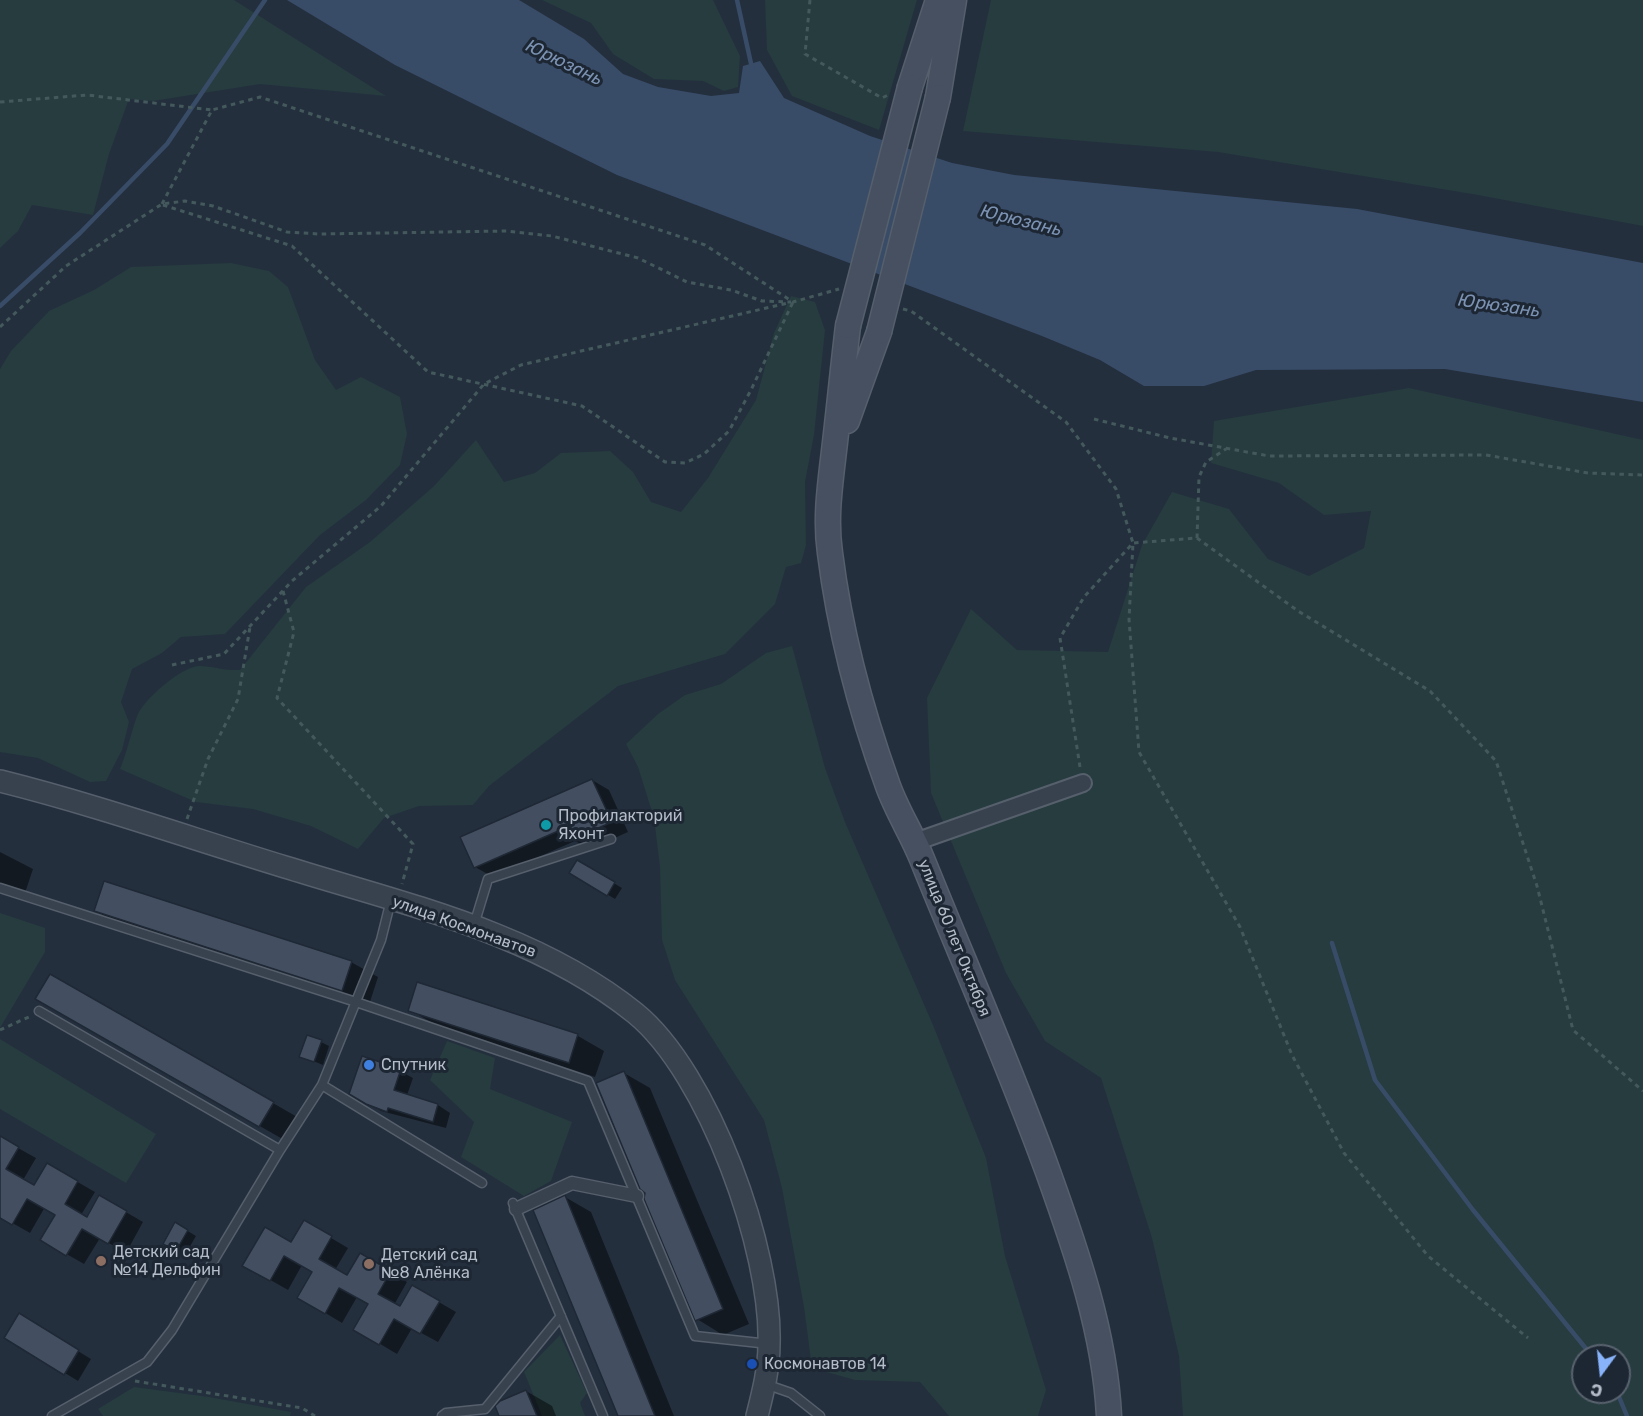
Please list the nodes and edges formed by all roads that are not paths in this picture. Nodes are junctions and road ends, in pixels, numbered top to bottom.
1 (938, 0) edge
2 (954, 0) edge
3 (833, 457) junction
4 (0, 781) edge
5 (1083, 783) road end
6 (611, 839) dead end
7 (915, 842) junction
8 (0, 888) edge
9 (391, 900) junction
10 (473, 928) junction
11 (356, 1002) junction
12 (39, 1011) road end
13 (322, 1085) junction
14 (280, 1150) junction
15 (482, 1183) dead end
16 (637, 1196) junction
17 (514, 1206) joint
18 (561, 1316) junction
19 (769, 1344) junction
20 (765, 1384) junction
21 (487, 1412) edge
22 (52, 1416) edge
23 (442, 1416) edge
24 (603, 1416) edge
25 (757, 1416) edge
26 (820, 1416) edge
27 (1109, 1416) edge

1 - 3 main road, bridge
2 - 3 main road, bridge
3 - 7 main road, улица 60 лет Октября
4 - 9 street, улица Космонавтов
5 - 7 street
6 - 10 lane
7 - 27 main road, улица 60 лет Октября
8 - 11 lane
9 - 10 street, улица Космонавтов
9 - 11 lane
10 - 19 street, улица Космонавтов
11 - 13 lane
11 - 16 lane
12 - 14 lane
13 - 14 lane
13 - 15 lane
14 - 22 lane
16 - 17 street
16 - 19 lane
17 - 18 lane
18 - 21 lane
18 - 24 lane
19 - 20 street, улица Космонавтов
20 - 25 street, улица Космонавтов
20 - 26 lane
21 - 23 lane

